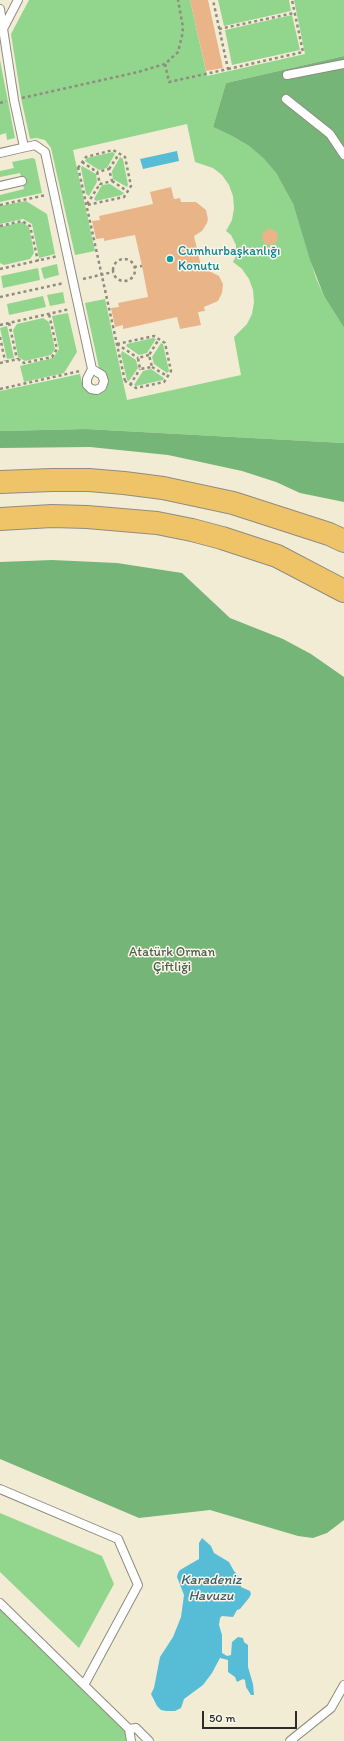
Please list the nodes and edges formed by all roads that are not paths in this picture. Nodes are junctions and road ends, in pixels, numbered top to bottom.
1 (18, 0) edge
2 (0, 9) edge
3 (3, 29) junction
4 (344, 64) edge
5 (287, 75) dead end
6 (286, 99) dead end
7 (24, 148) junction
8 (0, 153) edge
9 (344, 155) edge
10 (22, 181) dead end
11 (0, 186) edge
12 (92, 369) road end
13 (0, 482) edge
14 (0, 519) edge
15 (344, 541) edge
16 (344, 591) edge
17 (0, 1489) edge
18 (0, 1603) edge
19 (84, 1685) junction
20 (344, 1685) edge
21 (129, 1729) junction
22 (131, 1741) edge
23 (149, 1741) edge
24 (290, 1741) edge

1 - 3 lane
2 - 3 lane
3 - 7 lane
4 - 5 lane
6 - 9 lane
7 - 8 lane
7 - 12 lane
10 - 11 lane
13 - 15 main road
14 - 16 main road
17 - 19 lane
18 - 19 lane
19 - 21 lane
20 - 24 lane
21 - 22 lane
21 - 23 lane

